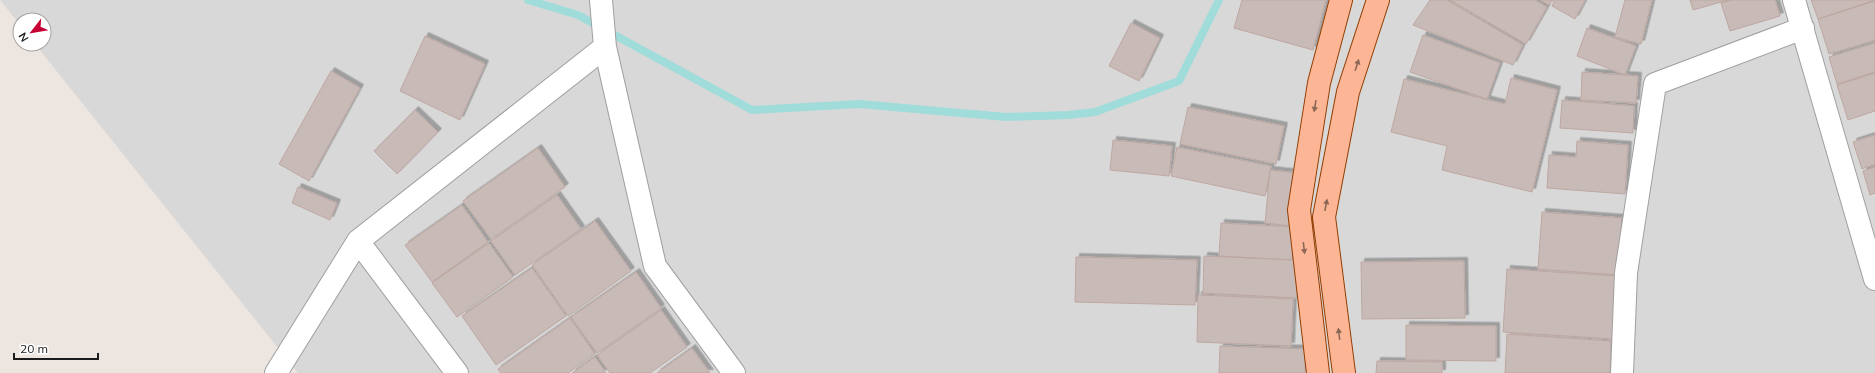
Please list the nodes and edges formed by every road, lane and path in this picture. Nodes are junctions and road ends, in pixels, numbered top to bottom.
1 (601, 0) edge
2 (1341, 0) edge
3 (1378, 0) edge
4 (1794, 0) edge
5 (1803, 28) junction
6 (605, 47) junction
7 (1319, 84) junction
8 (1348, 92) junction
9 (358, 241) junction
10 (1875, 279) edge
11 (276, 373) edge
12 (457, 373) edge
13 (734, 373) edge
14 (1318, 373) edge
15 (1344, 373) edge
16 (1622, 373) edge

1 - 6 street
2 - 7 main road
8 -> 3 main road
4 - 5 street
5 - 10 street
5 - 16 street
6 - 9 street
6 - 13 street
7 - 8 main road
7 -> 14 main road
15 -> 8 main road
9 - 11 street
9 - 12 street

